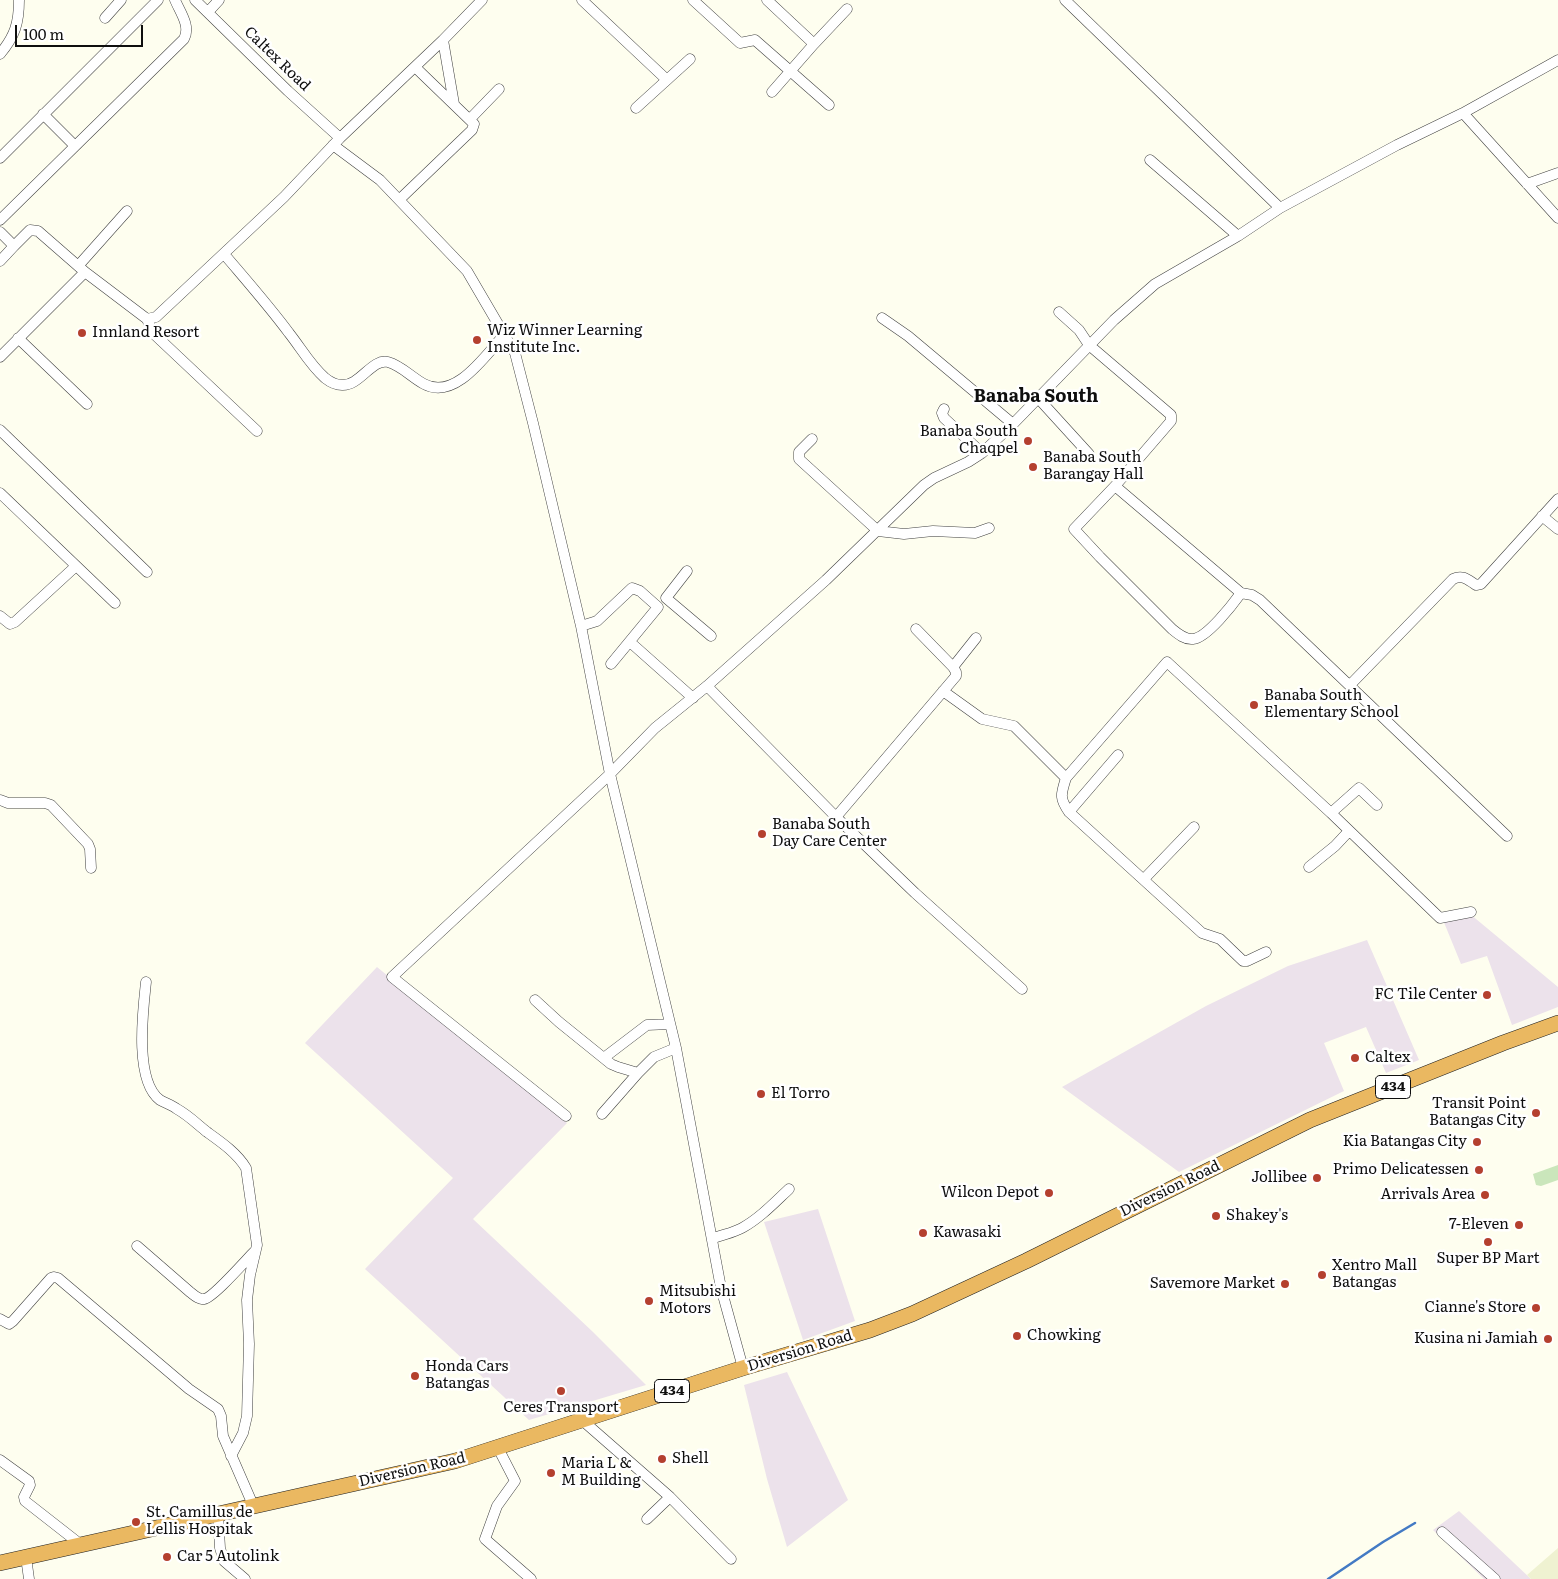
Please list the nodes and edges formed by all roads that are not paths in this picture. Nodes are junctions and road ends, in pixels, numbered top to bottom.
1 (18, 0) edge
2 (120, 0) edge
3 (158, 0) edge
4 (175, 0) edge
5 (195, 0) edge
6 (219, 0) edge
7 (482, 0) edge
8 (582, 0) edge
9 (693, 0) edge
10 (767, 0) edge
11 (1065, 0) edge
12 (847, 9) dead end
13 (208, 12) junction
14 (106, 18) dead end
15 (443, 40) junction
16 (814, 44) junction
17 (0, 54) edge
18 (690, 59) dead end
19 (1557, 62) edge
20 (415, 67) junction
21 (791, 71) junction
22 (666, 80) junction
23 (499, 88) dead end
24 (772, 92) dead end
25 (454, 104) junction
26 (828, 105) dead end
27 (636, 108) dead end
28 (1463, 113) junction
29 (43, 114) junction
30 (470, 119) junction
31 (336, 141) junction
32 (74, 145) junction
33 (0, 158) edge
34 (1150, 160) dead end
35 (1558, 173) edge
36 (1527, 184) junction
37 (400, 199) junction
38 (1280, 208) junction
39 (127, 212) dead end
40 (1558, 218) edge
41 (0, 220) edge
42 (0, 232) edge
43 (1238, 236) junction
44 (14, 246) junction
45 (224, 254) junction
46 (0, 260) edge
47 (81, 269) junction
48 (1059, 312) dead end
49 (882, 318) dead end
50 (147, 319) junction
51 (504, 334) junction
52 (18, 338) junction
53 (1089, 345) junction
54 (0, 357) edge
55 (1038, 398) junction
56 (87, 404) dead end
57 (944, 409) dead end
58 (1013, 424) junction
59 (0, 430) edge
60 (257, 431) dead end
61 (812, 439) dead end
62 (982, 453) junction
63 (1089, 454) dead end
64 (1114, 486) junction
65 (1, 496) edge
66 (1558, 499) edge
67 (1542, 516) junction
68 (989, 528) dead end
69 (1558, 528) edge
70 (878, 531) junction
71 (76, 566) junction
72 (147, 572) dead end
73 (687, 572) dead end
74 (1242, 593) junction
75 (666, 598) junction
76 (115, 603) dead end
77 (658, 607) junction
78 (0, 616) edge
79 (581, 626) junction
80 (916, 629) dead end
81 (711, 636) dead end
82 (976, 638) dead end
83 (630, 642) junction
84 (611, 664) dead end
85 (953, 667) junction
86 (1350, 685) junction
87 (707, 686) junction
88 (943, 691) junction
89 (693, 698) junction
90 (1118, 755) dead end
91 (610, 774) junction
92 (1066, 778) junction
93 (0, 800) edge
94 (1377, 805) dead end
95 (1069, 812) junction
96 (1331, 812) junction
97 (836, 816) junction
98 (1194, 827) dead end
99 (1349, 832) junction
100 (1507, 836) dead end
101 (1309, 866) dead end
102 (91, 868) dead end
103 (1144, 879) junction
104 (1471, 912) dead end
105 (1266, 952) dead end
106 (146, 982) dead end
107 (1022, 989) dead end
108 (535, 1000) dead end
109 (1558, 1023) edge
110 (670, 1024) junction
111 (676, 1048) junction
112 (606, 1057) junction
113 (638, 1073) junction
114 (602, 1114) dead end
115 (566, 1116) dead end
116 (789, 1189) dead end
117 (712, 1239) junction
118 (136, 1246) dead end
119 (255, 1251) junction
120 (0, 1320) edge
121 (743, 1368) junction
122 (582, 1420) junction
123 (498, 1448) junction
124 (231, 1456) junction
125 (0, 1460) edge
126 (670, 1497) junction
127 (253, 1505) junction
128 (218, 1513) junction
129 (647, 1519) dead end
130 (1442, 1532) dead end
131 (80, 1544) junction
132 (26, 1557) junction
133 (732, 1559) dead end
134 (0, 1563) edge
135 (29, 1579) edge
136 (245, 1579) edge
137 (531, 1579) edge
138 (1495, 1579) edge

1 - 17 street
2 - 14 street
3 - 29 street
4 - 32 street
5 - 13 street, Caltex Road
6 - 13 street
7 - 15 street
8 - 22 street
9 - 21 street
10 - 16 street
11 - 38 street
12 - 16 street
13 - 31 street, Caltex Road
15 - 20 street
15 - 25 street
16 - 21 street
18 - 22 street
19 - 28 street
20 - 25 street
20 - 31 street
21 - 24 street
21 - 26 street
22 - 27 street
23 - 30 street
25 - 30 street
28 - 36 street
28 - 38 street
29 - 32 street
29 - 33 street
30 - 37 street
31 - 37 street, Caltex Road
31 - 45 street
32 - 41 street
34 - 43 street
35 - 36 street
36 - 40 street
37 - 51 street, Caltex Road
38 - 43 street
39 - 47 street
42 - 44 street
43 - 53 street
44 - 46 street
44 - 47 street
45 - 50 street
45 - 51 street
47 - 50 street
47 - 52 street
48 - 53 street
49 - 58 street
50 - 60 street
51 - 79 street, Caltex Road
52 - 54 street
52 - 56 street
53 - 55 street
53 - 64 street
55 - 58 street
55 - 63 street
57 - 62 street
58 - 62 street
59 - 72 street
61 - 70 street
62 - 70 street
64 - 74 street
64 - 74 street
65 - 71 street
66 - 67 street
67 - 69 street
67 - 86 street
68 - 70 street
70 - 87 street
71 - 76 street
71 - 78 street
73 - 75 street
74 - 86 street
75 - 77 street
75 - 81 street
77 - 79 street
77 - 83 street
79 - 91 street, Caltex Road
80 - 85 street
82 - 85 street
83 - 84 street
83 - 89 street
85 - 88 street
86 - 100 street
87 - 89 street
87 - 97 street
88 - 92 street
88 - 97 street
89 - 91 street
90 - 95 street
91 - 110 street, Caltex Road
91 - 115 street
92 - 95 street
92 - 96 street
93 - 102 street
94 - 96 street
95 - 103 street
96 - 99 street
97 - 107 street
98 - 103 street
99 - 101 street
99 - 104 street
103 - 105 street
106 - 119 street
108 - 112 street
109 - 121 highway, Diversion Road / 434
110 - 111 street, Caltex Road
110 - 112 street
111 - 113 street
111 - 117 street, Caltex Road
112 - 113 street
113 - 114 street
116 - 117 street
117 - 121 street, Caltex Road
118 - 119 street
119 - 124 street
120 - 124 street
121 - 122 highway, Diversion Road / 434
122 - 123 highway, Diversion Road / 434
122 - 126 street
123 - 127 highway, Diversion Road / 434
123 - 137 street
124 - 127 street
125 - 131 street
126 - 129 street
126 - 133 street
127 - 128 highway, Diversion Road / 434
128 - 131 highway, Diversion Road / 434
128 - 136 street
130 - 138 street
131 - 132 highway, Diversion Road / 434
132 - 134 highway, Diversion Road / 434
132 - 135 street

